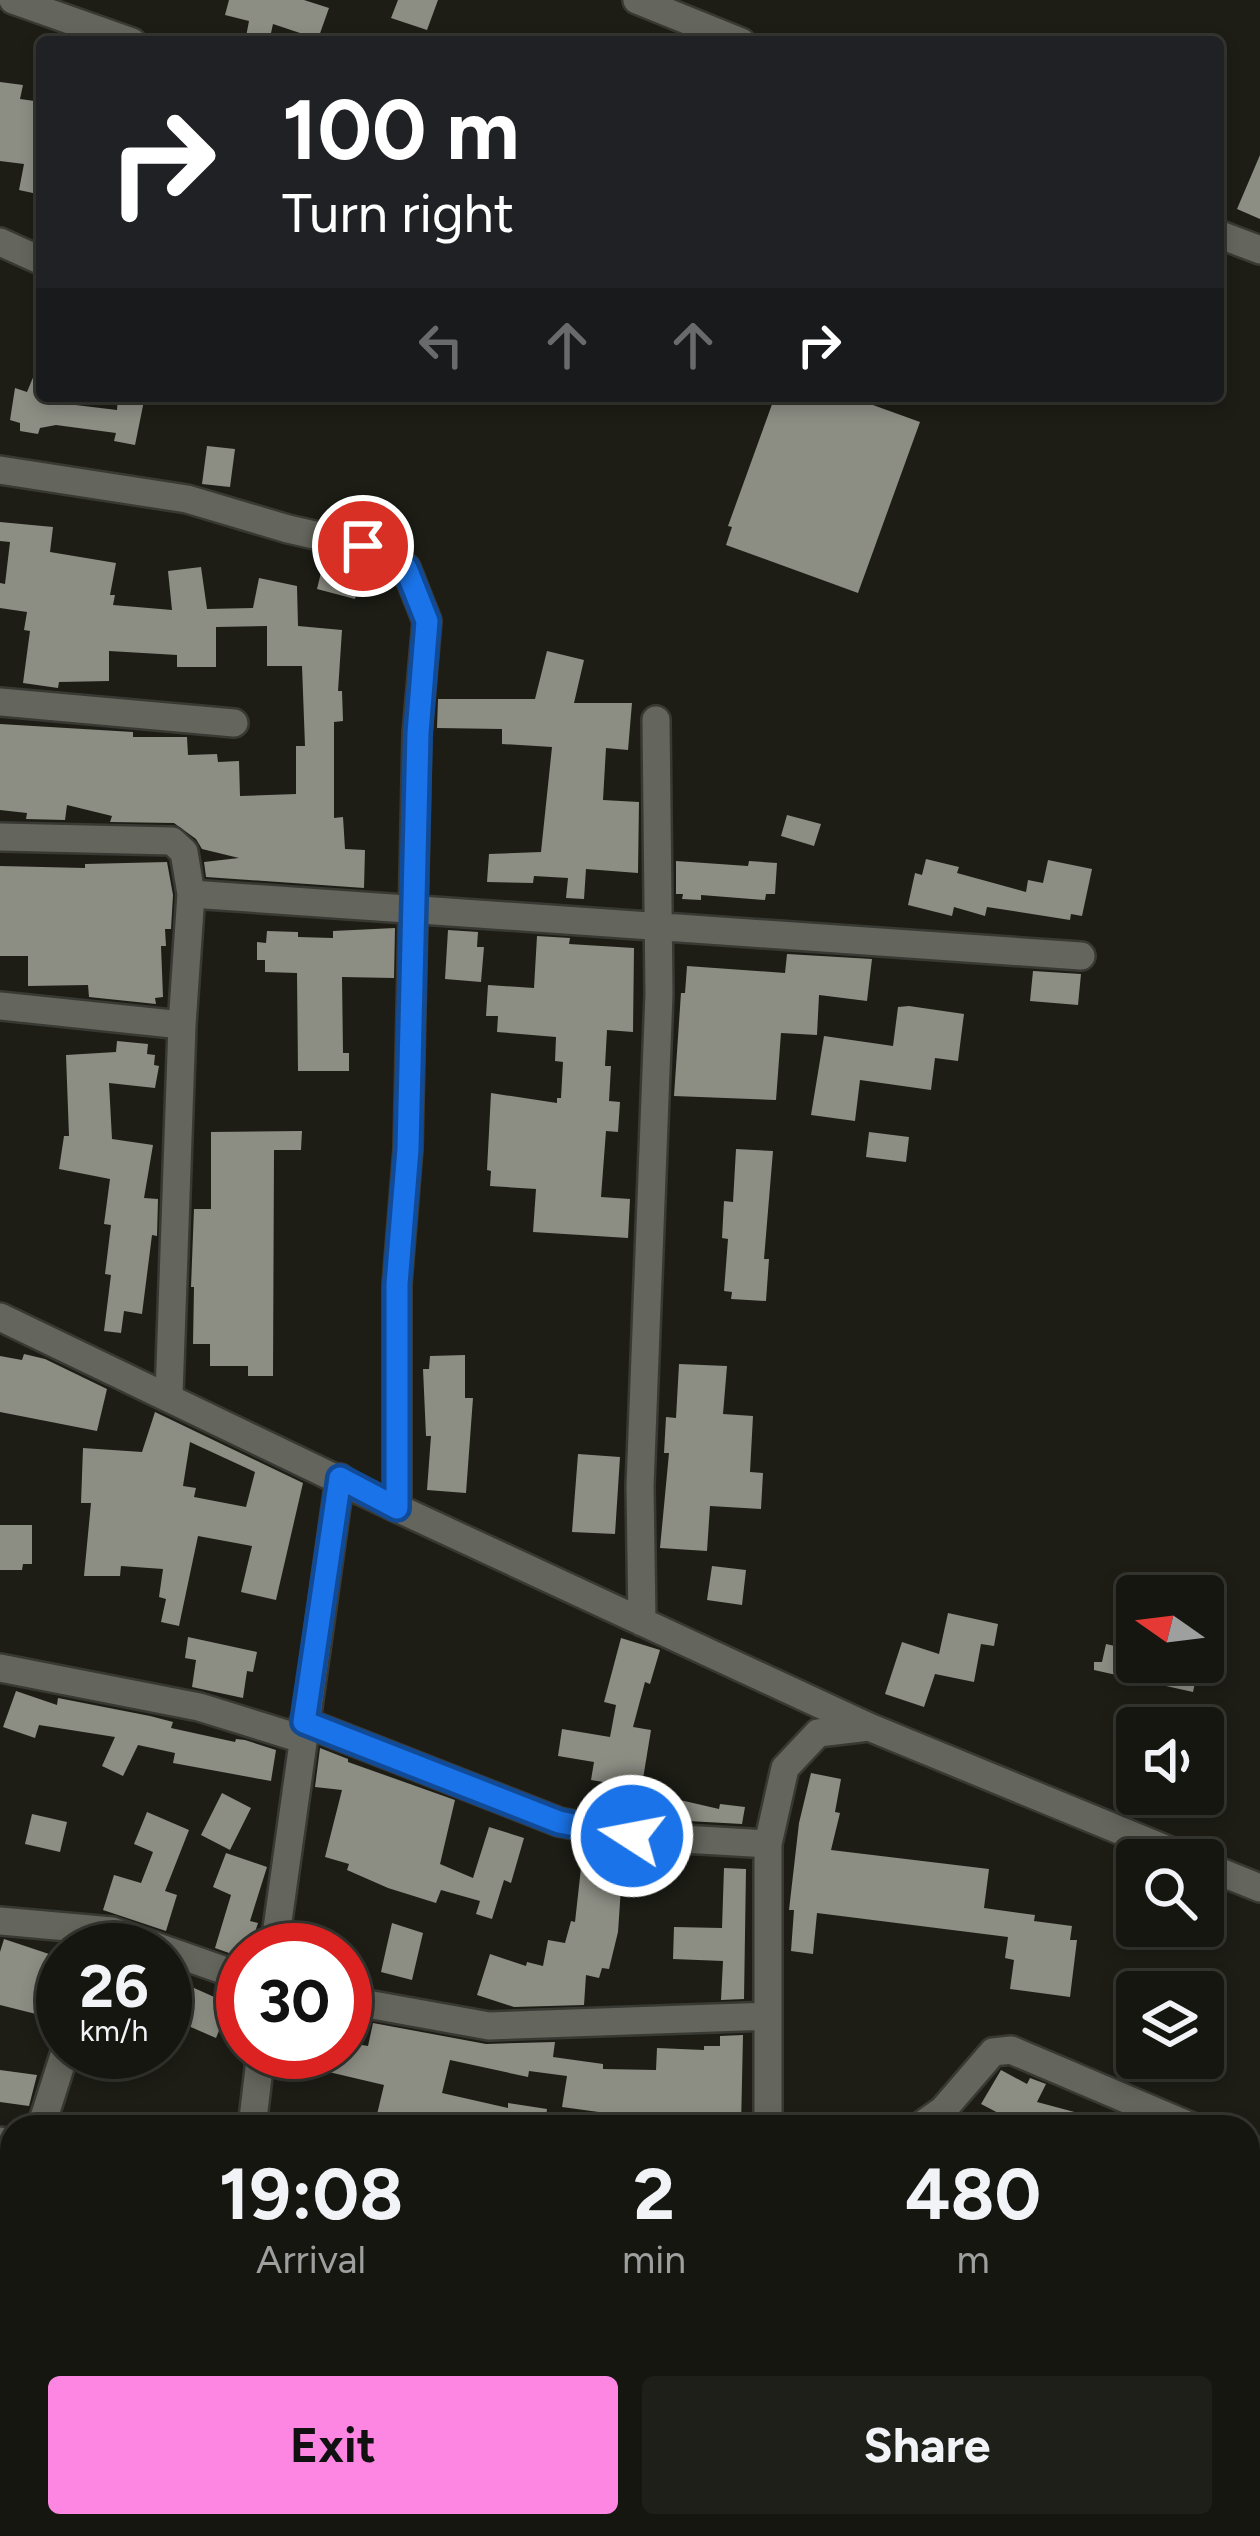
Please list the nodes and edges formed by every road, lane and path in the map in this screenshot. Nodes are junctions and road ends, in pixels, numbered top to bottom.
1 (13, 0) edge
2 (638, 0) edge
3 (115, 36) edge
4 (726, 36) edge
5 (1224, 236) edge
6 (0, 242) edge
7 (1260, 250) edge
8 (36, 258) edge
9 (0, 470) edge
10 (0, 702) edge
11 (656, 720) dead end
12 (234, 723) dead end
13 (0, 837) edge
14 (190, 893) junction
15 (413, 909) junction
16 (659, 924) junction
17 (1081, 956) dead end
18 (0, 1006) edge
19 (182, 1025) junction
20 (0, 1317) edge
21 (169, 1395) junction
22 (340, 1478) junction
23 (397, 1508) junction
24 (642, 1622) junction
25 (0, 1668) edge
26 (869, 1727) junction
27 (303, 1731) junction
28 (1141, 1839) edge
29 (768, 1844) junction
30 (1224, 1873) edge
31 (1260, 1888) edge
32 (0, 1921) edge
33 (278, 1923) edge
34 (36, 1928) edge
35 (372, 2005) edge
36 (768, 2016) junction
37 (56, 2079) edge
38 (258, 2079) edge
39 (45, 2115) edge
40 (253, 2115) edge
41 (768, 2115) edge
42 (936, 2115) edge
43 (1164, 2115) edge

1 - 3 street
2 - 4 street
5 - 7 street
6 - 8 street
9 - 15 street
10 - 12 street
11 - 16 street
13 - 14 street
14 - 15 street
14 - 19 street
15 - 16 street
15 - 23 street
16 - 17 street
16 - 24 street
18 - 19 street
19 - 21 street
20 - 21 street
21 - 22 street
22 - 23 street
22 - 27 street
23 - 24 street
24 - 26 street
25 - 27 street
26 - 28 street
26 - 29 street
27 - 29 street
27 - 33 street
29 - 36 street
30 - 31 street
32 - 34 street
35 - 36 street
36 - 41 street
37 - 39 street
38 - 40 street
42 - 43 street

